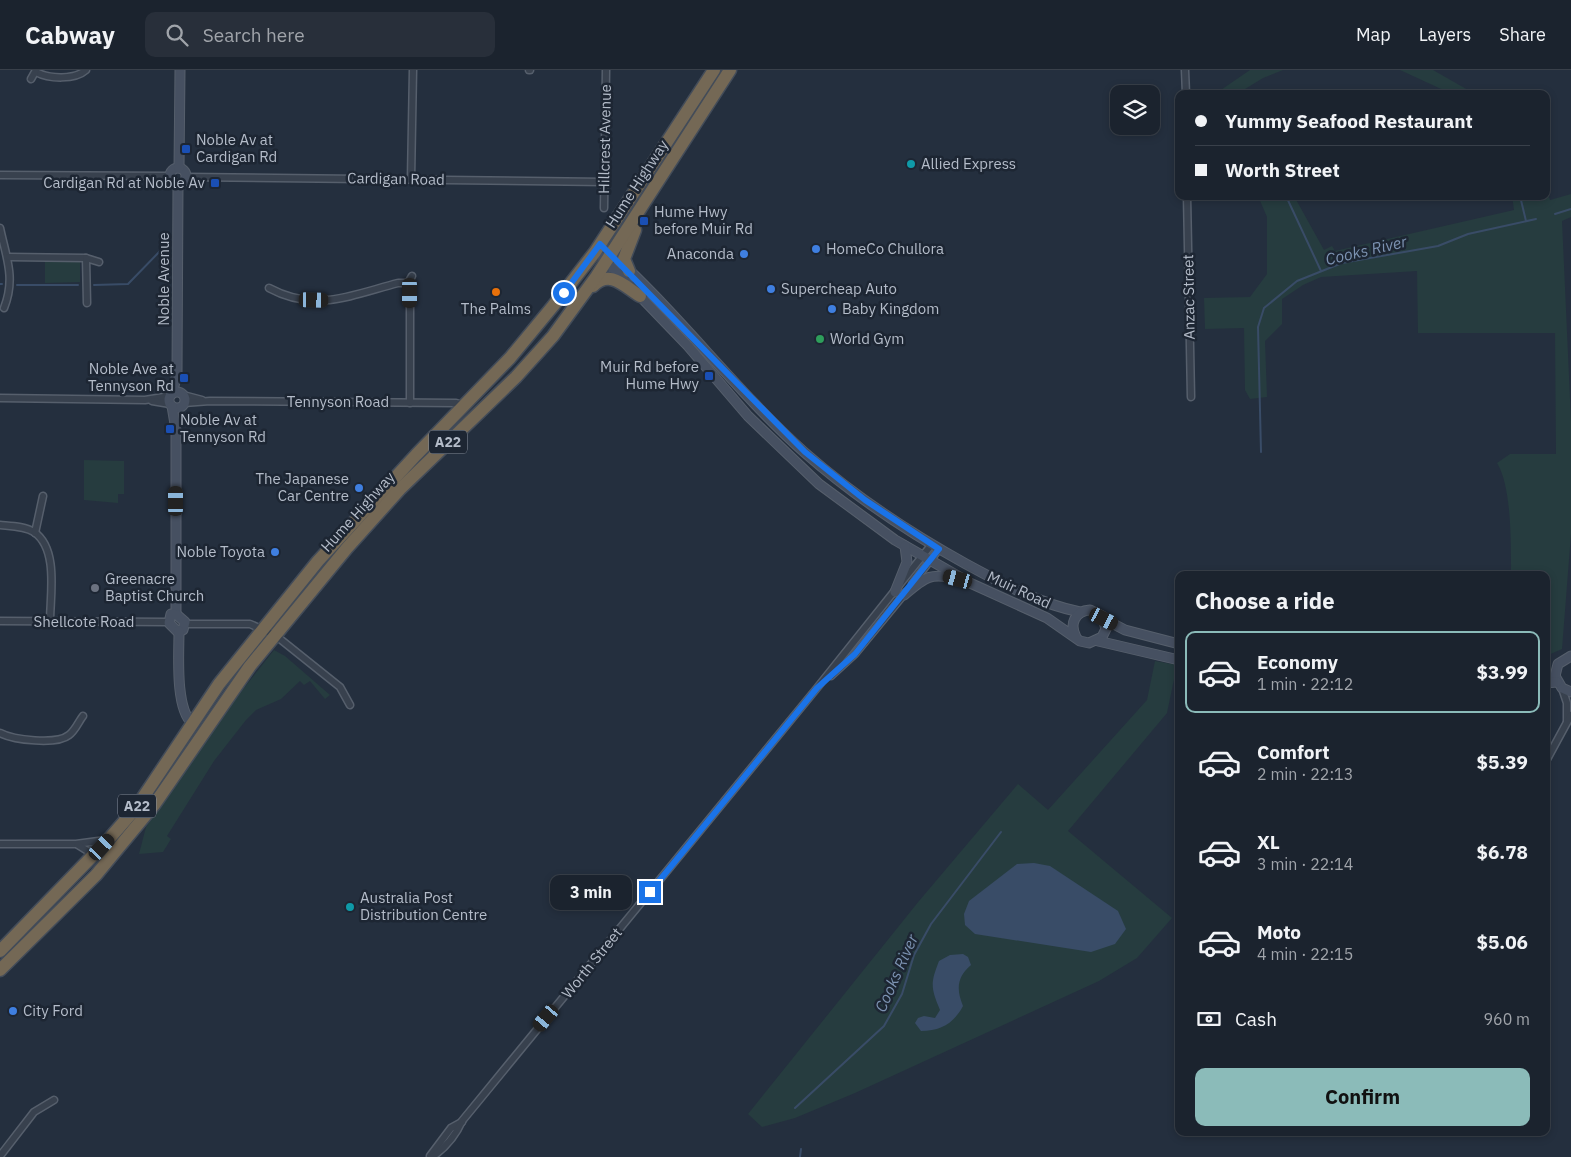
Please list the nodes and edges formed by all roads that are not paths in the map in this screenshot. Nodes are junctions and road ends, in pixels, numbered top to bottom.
1 (86, 70) edge
2 (180, 70) edge
3 (413, 70) edge
4 (606, 70) edge
5 (714, 70) edge
6 (730, 70) edge
7 (1185, 70) edge
8 (36, 71) edge
9 (32, 79) dead end
10 (1186, 90) edge
11 (179, 168) junction
12 (0, 175) edge
13 (170, 176) junction
14 (186, 177) junction
15 (411, 179) junction
16 (605, 182) junction
17 (178, 184) junction
18 (656, 184) junction
19 (1187, 200) edge
20 (604, 208) dead end
21 (0, 228) edge
22 (598, 248) junction
23 (9, 257) junction
24 (86, 258) junction
25 (609, 258) junction
26 (98, 262) dead end
27 (629, 271) junction
28 (412, 276) dead end
29 (408, 283) junction
30 (269, 288) dead end
31 (640, 296) junction
32 (581, 298) junction
33 (87, 303) dead end
34 (4, 308) dead end
35 (177, 374) junction
36 (1191, 397) dead end
37 (0, 398) edge
38 (183, 399) junction
39 (171, 400) junction
40 (410, 402) junction
41 (465, 406) junction
42 (176, 430) junction
43 (44, 496) dead end
44 (0, 525) edge
45 (35, 533) junction
46 (905, 546) junction
47 (935, 547) junction
48 (928, 558) junction
49 (970, 583) junction
50 (899, 594) junction
51 (1080, 612) junction
52 (176, 614) junction
53 (1104, 619) junction
54 (0, 622) edge
55 (50, 622) junction
56 (169, 622) junction
57 (186, 624) junction
58 (179, 631) junction
59 (269, 632) junction
60 (1076, 637) junction
61 (1098, 641) junction
62 (1175, 643) edge
63 (1571, 656) edge
64 (1175, 659) edge
65 (1552, 664) edge
66 (1550, 684) edge
67 (1559, 685) junction
68 (1571, 692) edge
69 (350, 704) dead end
70 (1571, 715) edge
71 (83, 716) dead end
72 (1567, 722) junction
73 (192, 723) junction
74 (1, 736) edge
75 (1550, 754) edge
76 (109, 839) junction
77 (0, 844) edge
78 (76, 844) junction
79 (115, 852) junction
80 (94, 855) junction
81 (0, 951) edge
82 (0, 970) edge
83 (54, 1100) dead end
84 (1, 1154) edge
85 (430, 1157) edge

1 - 8 street
2 - 11 street
3 - 15 street
4 - 16 street, Hillcrest Avenue
5 - 22 highway, Hume Highway / A22
6 - 18 highway, Hume Highway / A22
7 - 10 street
8 - 9 street
11 - 13 street
11 - 14 street
12 - 13 street
13 - 17 street
14 - 15 street, Cardigan Road
14 - 17 street
15 - 16 street, Cardigan Road
16 - 20 street, Hillcrest Avenue
17 - 35 street, Noble Avenue
18 - 25 highway, Hume Highway / A22
18 - 27 highway
19 - 36 street, Anzac Street
21 - 23 street
22 - 25 street, Muir Road
22 - 41 highway, Hume Highway / A22
23 - 24 street
23 - 34 street
24 - 26 street
24 - 33 street
25 - 27 street, Muir Road
25 - 31 street, Muir Road
25 - 32 highway, Hume Highway / A22
27 - 47 street, Muir Road
28 - 29 street
29 - 30 street
29 - 40 street
31 - 32 highway
31 - 46 street, Muir Road
32 - 59 highway, Hume Highway / A22
35 - 38 street, Noble Avenue
35 - 39 street, Noble Avenue
37 - 39 street
38 - 39 street
38 - 39 street
38 - 40 street, Tennyson Road
38 - 42 street, Noble Avenue
39 - 42 street, Noble Avenue
40 - 41 street, Tennyson Road
41 - 59 highway, Hume Highway / A22
42 - 52 street, Noble Avenue
43 - 45 street
44 - 45 street
45 - 55 street
46 - 48 street, Muir Road
46 - 50 street
47 - 48 street, Worth Street
47 - 51 street, Muir Road
48 - 49 street, Muir Road
48 - 50 street, Worth Street
49 - 50 street
49 - 60 street, Muir Road
50 - 85 street, Worth Street
51 - 53 street
51 - 60 street
52 - 56 street
52 - 57 street
53 - 61 street
53 - 62 street
54 - 55 street, Shellcote Road
55 - 56 street, Shellcote Road
56 - 58 street
57 - 58 street
57 - 59 street
58 - 73 street
59 - 69 street
59 - 73 highway, Hume Highway / A22
59 - 79 highway, Hume Highway / A22
60 - 61 street
61 - 64 street
63 - 65 street
65 - 67 street
66 - 67 street
67 - 68 street
67 - 72 street
70 - 72 street
71 - 74 street
72 - 75 street
73 - 76 highway, Hume Highway / A22
76 - 78 street
76 - 80 highway, Hume Highway / A22
77 - 78 street
78 - 80 street
79 - 80 street
79 - 82 highway, Hume Highway / A22
80 - 81 highway, Hume Highway / A22
83 - 84 street

